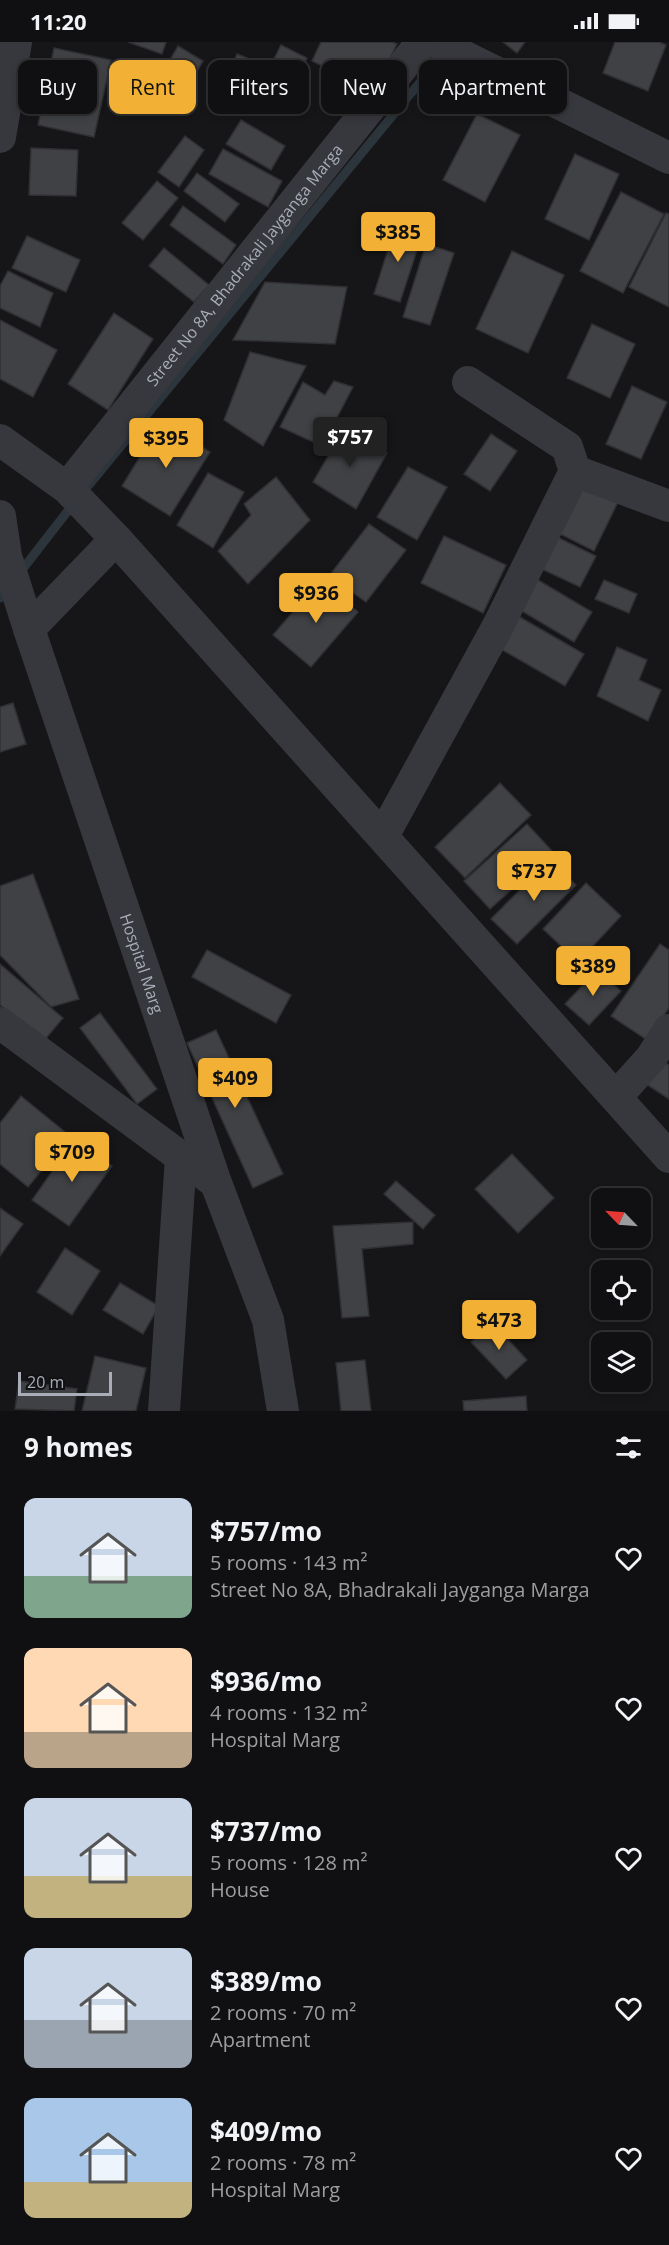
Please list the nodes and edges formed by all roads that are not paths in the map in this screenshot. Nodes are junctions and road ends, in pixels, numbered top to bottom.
1 (16, 42) edge
2 (422, 42) edge
3 (435, 42) edge
4 (0, 137) edge
5 (669, 158) edge
6 (468, 382) dead end
7 (0, 440) edge
8 (575, 471) junction
9 (67, 488) junction
10 (669, 506) edge
11 (0, 516) edge
12 (116, 539) junction
13 (29, 629) junction
14 (383, 836) junction
15 (0, 1023) edge
16 (669, 1030) edge
17 (616, 1097) junction
18 (181, 1157) junction
19 (669, 1157) edge
20 (216, 1183) junction
21 (164, 1411) edge
22 (283, 1411) edge

1 - 4 street
2 - 9 street, Street No 8A, Bhadrakali Jayganga Marga
3 - 5 street
6 - 8 street
7 - 9 street
8 - 10 street
8 - 14 street
9 - 12 street
11 - 13 street, Hospital Marg
12 - 13 street
12 - 14 street
13 - 20 street, Hospital Marg
14 - 17 street
15 - 18 street
16 - 17 street
17 - 19 street
18 - 20 street
18 - 21 street
20 - 22 street, Hospital Marg

